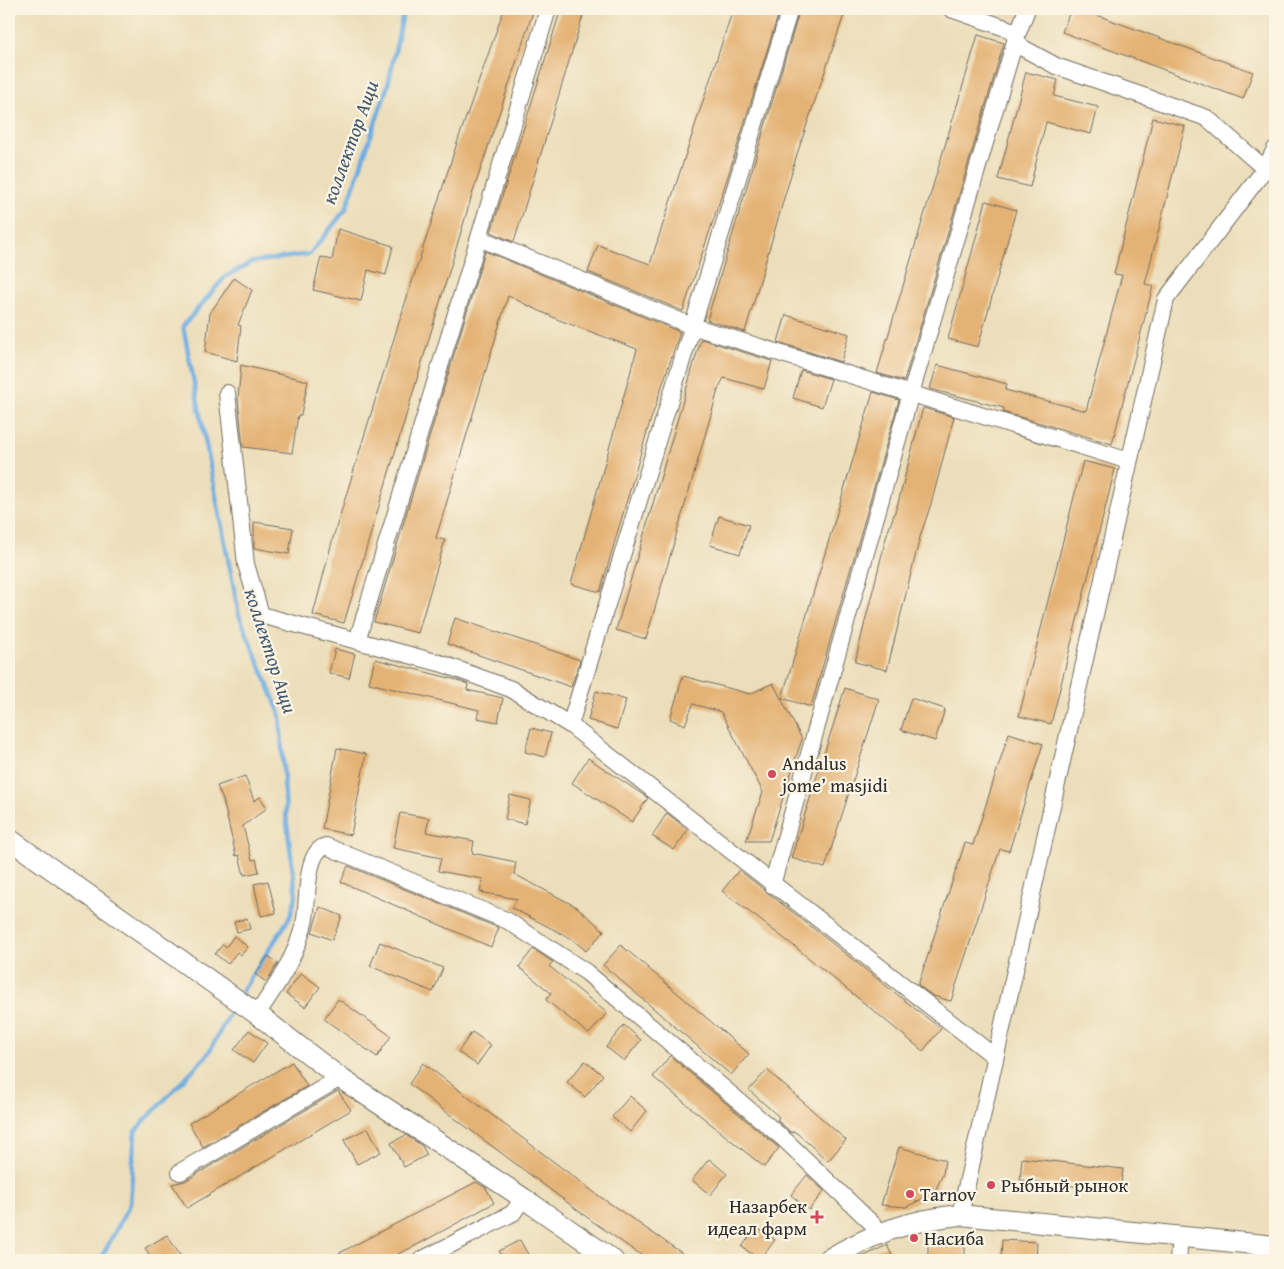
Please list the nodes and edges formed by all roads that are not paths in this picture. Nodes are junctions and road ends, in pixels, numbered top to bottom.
1 (548, 9) edge
2 (790, 9) edge
3 (951, 9) edge
4 (1027, 9) edge
5 (1016, 38) junction
6 (1275, 149) edge
7 (1265, 168) junction
8 (479, 238) junction
9 (692, 326) junction
10 (227, 393) dead end
11 (911, 393) junction
12 (1130, 461) junction
13 (357, 641) junction
14 (570, 725) junction
15 (9, 838) edge
16 (772, 885) junction
17 (252, 1011) junction
18 (995, 1057) junction
19 (340, 1078) junction
20 (180, 1172) dead end
21 (523, 1198) junction
22 (960, 1215) junction
23 (881, 1232) junction
24 (1180, 1237) junction
25 (1275, 1246) edge
26 (421, 1260) edge
27 (613, 1260) edge
28 (827, 1260) edge
29 (1178, 1260) edge

1 - 8 street
2 - 9 street
3 - 5 street
4 - 5 street
5 - 7 street
5 - 11 street
6 - 7 street
7 - 12 street
8 - 9 street
8 - 13 street
9 - 11 street
9 - 14 street
10 - 13 street
11 - 12 street
11 - 16 street
12 - 18 street
13 - 14 street
14 - 16 street
15 - 17 main road
16 - 18 street
17 - 19 main road
17 - 23 street
18 - 22 street
19 - 20 street
19 - 21 main road
21 - 26 street
21 - 27 main road
22 - 23 main road
22 - 24 main road
23 - 28 main road
24 - 25 main road
24 - 29 street

